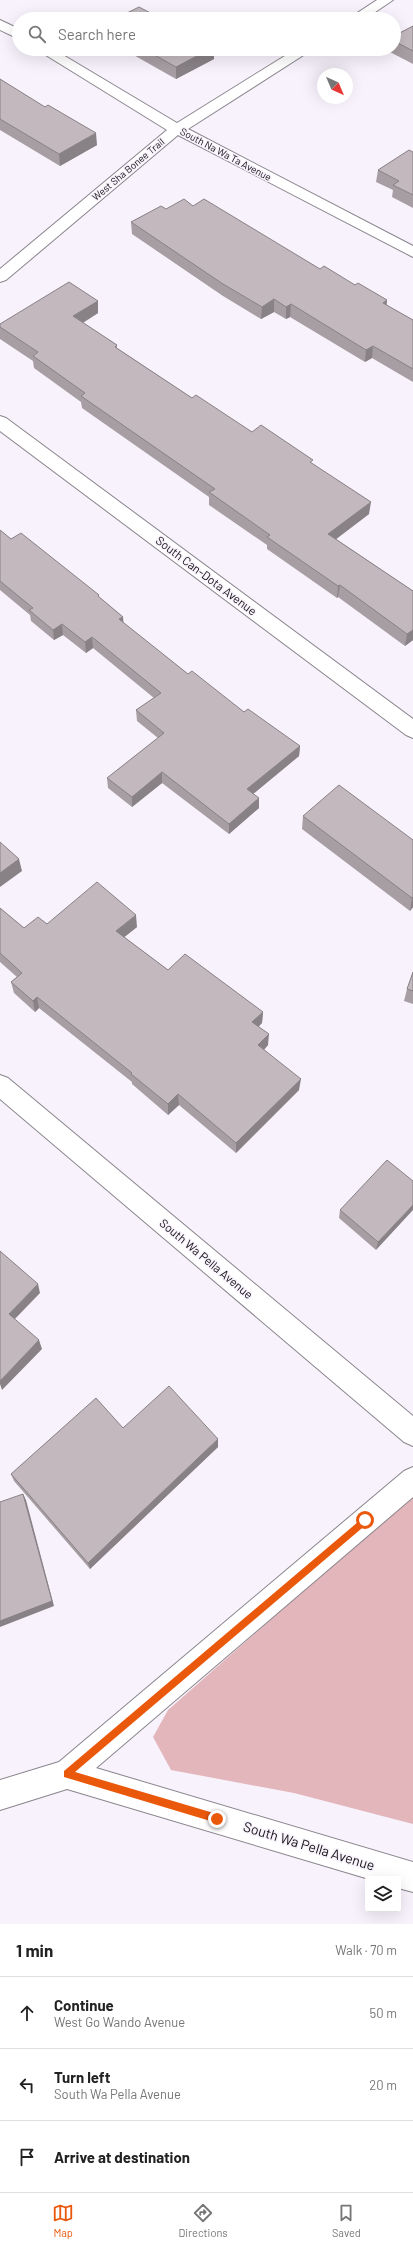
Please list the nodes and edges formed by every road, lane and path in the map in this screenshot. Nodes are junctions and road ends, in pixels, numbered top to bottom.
1 (386, 0) edge
2 (366, 12) edge
3 (0, 24) edge
4 (12, 31) edge
5 (55, 56) edge
6 (295, 56) edge
7 (177, 128) junction
8 (413, 252) edge
9 (0, 277) edge
10 (0, 422) edge
11 (413, 730) edge
12 (0, 1086) edge
13 (413, 1433) edge
14 (413, 1480) edge
15 (67, 1774) junction
16 (0, 1795) edge
17 (413, 1877) edge

1 - 2 street
3 - 4 street
5 - 7 street, South Na Wa Ta Avenue
6 - 7 street, West Sha Bonee Trail
7 - 8 street, South Na Wa Ta Avenue
7 - 9 street, West Sha Bonee Trail
10 - 11 street, South Can-Dota Avenue
12 - 13 street, South Wa Pella Avenue
14 - 15 street
15 - 16 street
15 - 17 street, South Wa Pella Avenue

